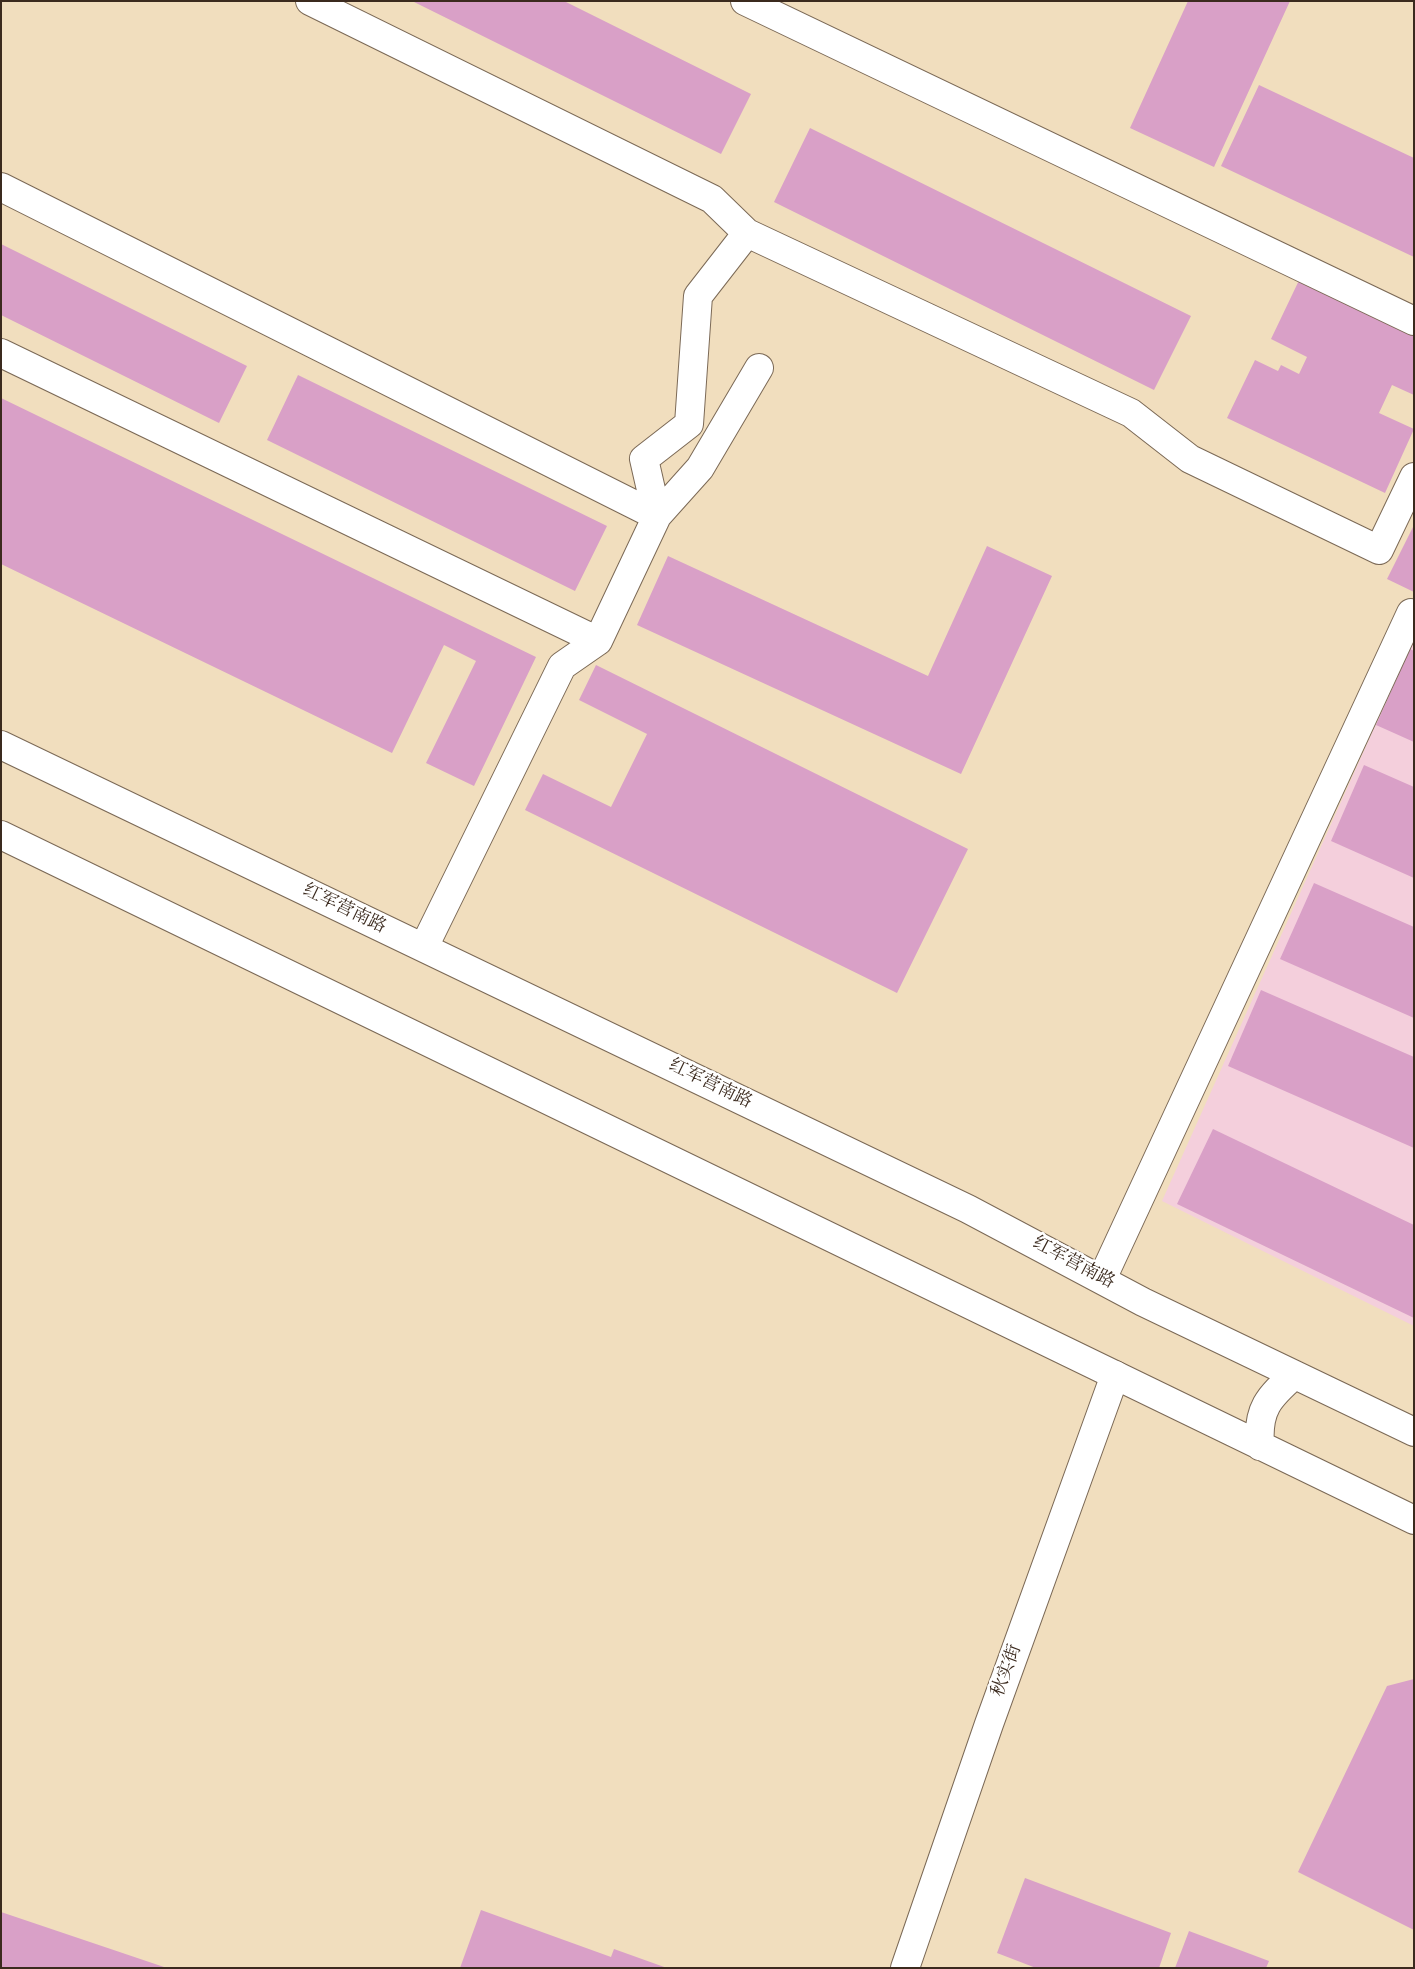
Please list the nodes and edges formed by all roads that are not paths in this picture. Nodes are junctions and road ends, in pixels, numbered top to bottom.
1 (310, 1) edge
2 (745, 1) edge
3 (1, 187) edge
4 (747, 233) junction
5 (1414, 321) edge
6 (1, 353) edge
7 (759, 368) dead end
8 (1414, 477) edge
9 (656, 516) junction
10 (1414, 614) edge
11 (598, 641) junction
12 (1, 745) edge
13 (1, 835) edge
14 (424, 948) junction
15 (1102, 1279) junction
16 (1115, 1375) junction
17 (1294, 1375) junction
18 (1414, 1432) edge
19 (1260, 1446) junction
20 (1414, 1520) edge
21 (905, 1968) edge

1 - 4 street
2 - 5 street
3 - 9 street
4 - 8 street
4 - 9 street
6 - 11 street
7 - 9 street
9 - 11 street
10 - 15 street
11 - 14 street
12 - 14 street, 红军营南路
13 - 16 street
14 - 15 street, 红军营南路
15 - 17 street, 红军营南路
16 - 19 street
16 - 21 street, 秋实街
17 - 18 street, 红军营南路
17 - 19 street
19 - 20 street

